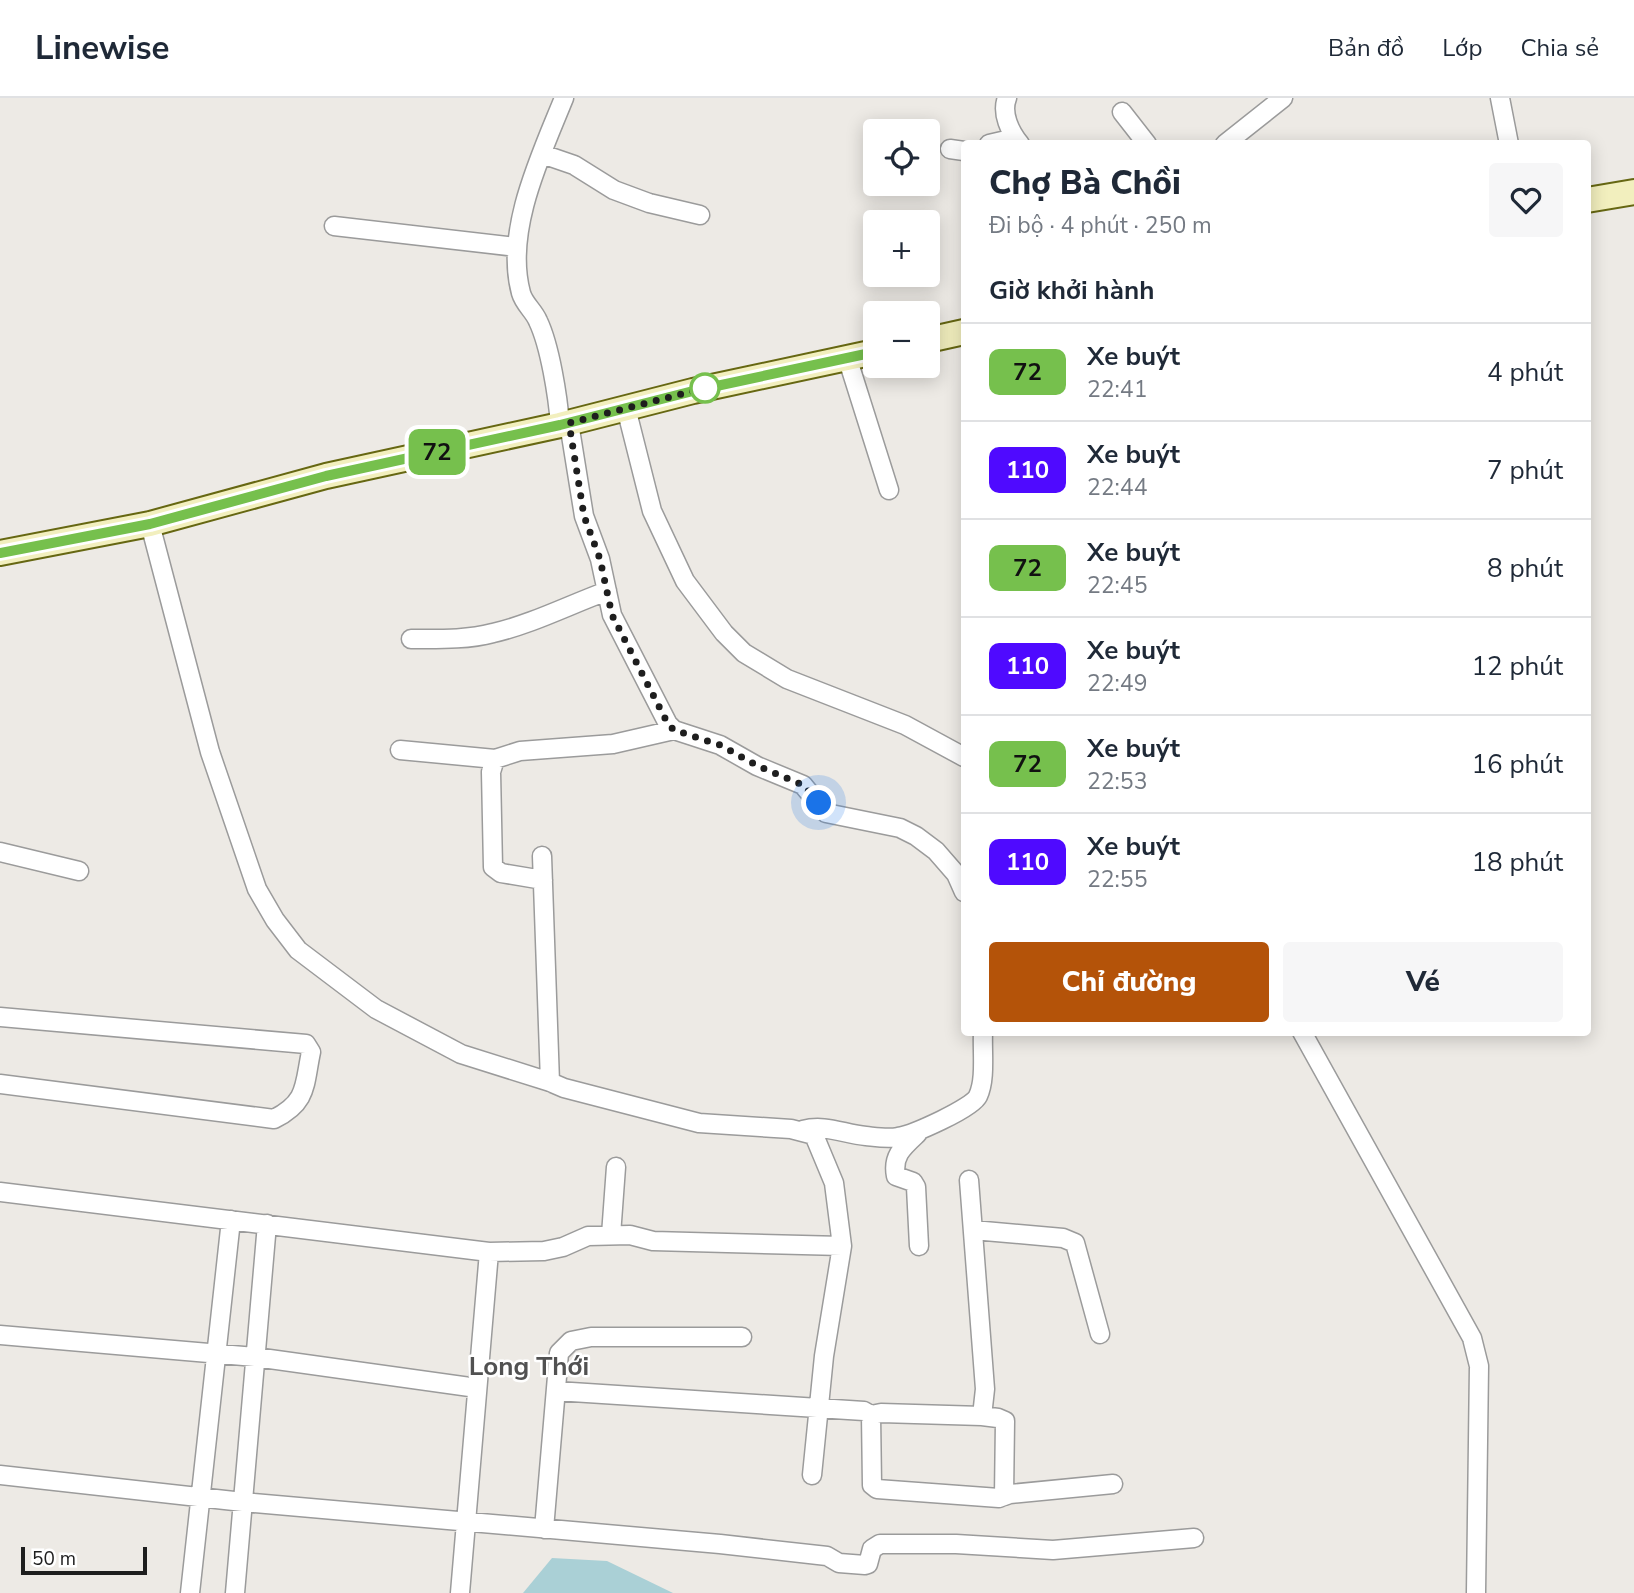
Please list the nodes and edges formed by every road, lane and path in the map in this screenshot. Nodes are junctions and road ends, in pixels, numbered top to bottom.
1 (564, 98) edge
2 (1007, 98) edge
3 (1283, 98) edge
4 (1500, 98) edge
5 (1122, 112) dead end
6 (1016, 140) edge
7 (1144, 140) edge
8 (1230, 140) edge
9 (1508, 140) edge
10 (541, 154) junction
11 (1634, 192) edge
12 (1591, 199) edge
13 (700, 215) dead end
14 (334, 226) dead end
15 (516, 247) junction
16 (961, 333) edge
17 (940, 337) edge
18 (863, 355) edge
19 (847, 358) junction
20 (626, 408) junction
21 (565, 424) junction
22 (890, 490) dead end
23 (150, 524) junction
24 (0, 553) edge
25 (607, 591) junction
26 (411, 639) dead end
27 (674, 730) junction
28 (400, 750) dead end
29 (961, 755) edge
30 (495, 759) junction
31 (0, 852) edge
32 (542, 856) dead end
33 (79, 871) dead end
34 (543, 880) junction
35 (961, 885) edge
36 (0, 1017) edge
37 (982, 1036) edge
38 (1304, 1036) edge
39 (550, 1082) junction
40 (0, 1084) edge
41 (924, 1128) junction
42 (799, 1131) junction
43 (616, 1167) dead end
44 (969, 1180) dead end
45 (0, 1192) edge
46 (231, 1220) junction
47 (267, 1224) junction
48 (973, 1230) junction
49 (611, 1236) junction
50 (919, 1245) dead end
51 (842, 1246) junction
52 (489, 1252) junction
53 (1100, 1334) dead end
54 (0, 1335) edge
55 (742, 1337) dead end
56 (216, 1354) junction
57 (255, 1357) junction
58 (477, 1388) junction
59 (556, 1391) junction
60 (819, 1409) junction
61 (871, 1415) junction
62 (982, 1416) junction
63 (0, 1475) edge
64 (812, 1475) dead end
65 (1113, 1484) dead end
66 (1004, 1496) junction
67 (201, 1497) junction
68 (243, 1502) junction
69 (466, 1522) junction
70 (544, 1529) junction
71 (1194, 1538) dead end
72 (190, 1593) edge
73 (235, 1593) edge
74 (460, 1593) edge
75 (1476, 1593) edge

1 - 10 street
2 - 6 street
3 - 8 street
4 - 9 street
5 - 7 street
10 - 13 street
10 - 15 street
11 - 12 main road
14 - 15 street
15 - 21 street
16 - 17 main road
18 - 19 main road
19 - 20 main road
19 - 22 street
20 - 21 main road
20 - 29 street
21 - 23 main road
21 - 25 street
23 - 24 main road
23 - 39 street
25 - 26 street
25 - 27 street
27 - 30 street
27 - 35 street
28 - 30 street
30 - 34 street
31 - 33 street
32 - 34 street
34 - 39 street
36 - 40 street
37 - 41 street
38 - 75 street
39 - 42 street
41 - 42 street
41 - 50 street
42 - 51 street
43 - 49 street
44 - 48 street
45 - 46 street
46 - 47 street
46 - 56 street
47 - 52 street
47 - 57 street
48 - 53 street
48 - 62 street
49 - 51 street
49 - 52 street
51 - 60 street
52 - 58 street
54 - 56 street
55 - 59 street
56 - 57 street
56 - 67 street
57 - 58 street
57 - 68 street
58 - 69 street
59 - 60 street
59 - 70 street
60 - 61 street
60 - 64 street
61 - 62 street
61 - 66 street
62 - 66 street
63 - 67 street
65 - 66 street
67 - 68 street
67 - 72 street
68 - 69 street
68 - 73 street
69 - 70 street
69 - 74 street
70 - 71 street

